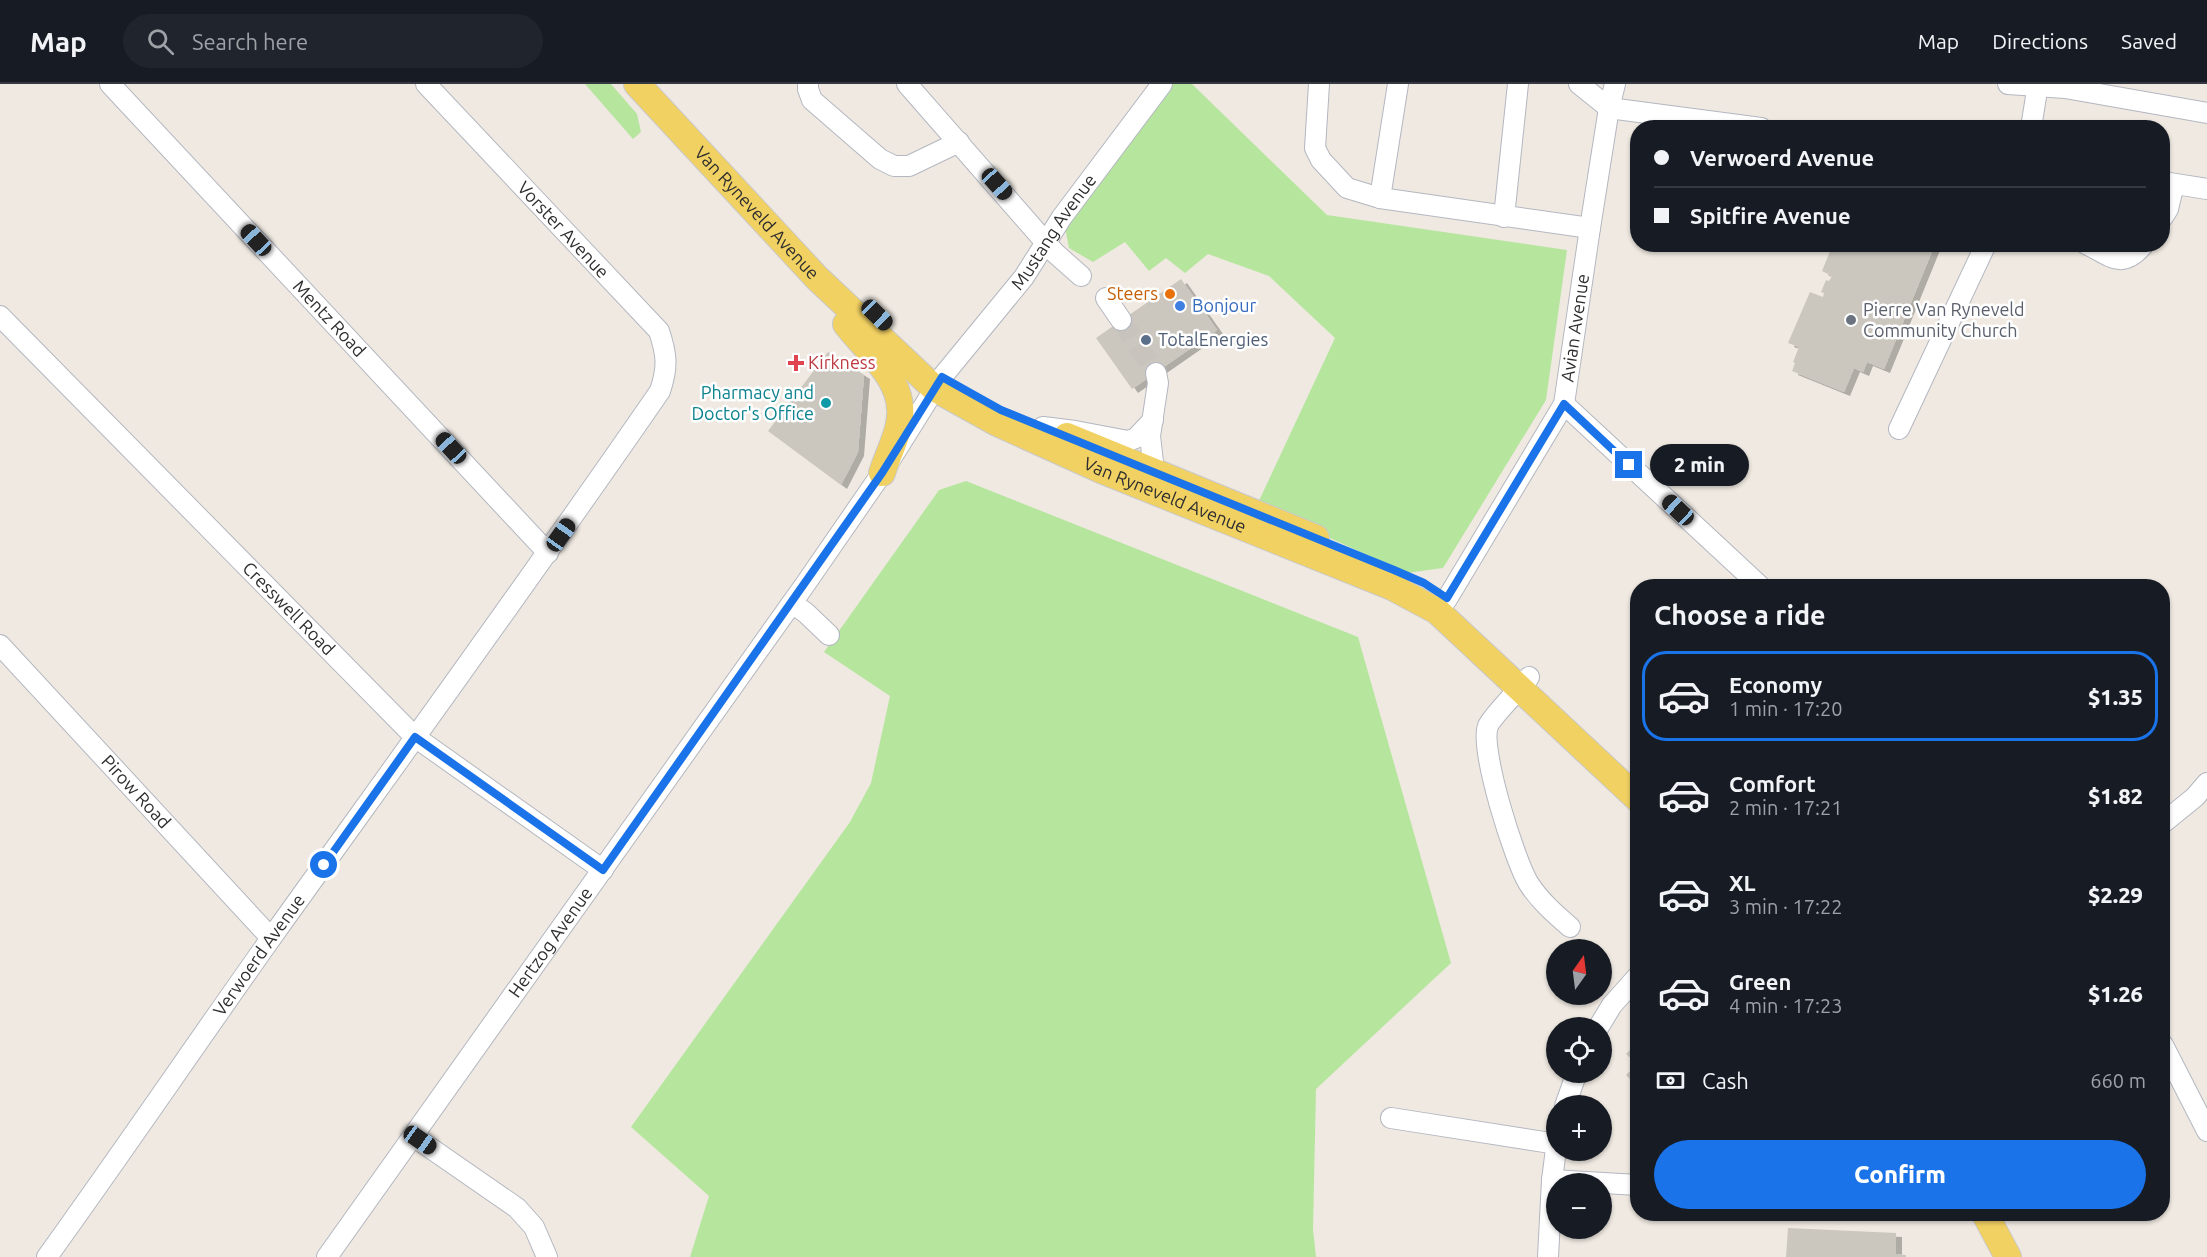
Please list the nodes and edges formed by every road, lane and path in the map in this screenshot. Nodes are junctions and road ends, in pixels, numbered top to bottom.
1 (110, 84) edge
2 (426, 84) edge
3 (637, 84) edge
4 (657, 84) edge
5 (808, 84) edge
6 (907, 84) edge
7 (1162, 84) edge
8 (1319, 84) edge
9 (1398, 84) edge
10 (1518, 84) edge
11 (1579, 84) edge
12 (1615, 84) edge
13 (2008, 84) edge
14 (2038, 85) edge
15 (1609, 108) junction
16 (2207, 113) edge
17 (1700, 120) edge
18 (2032, 120) edge
19 (959, 142) junction
20 (2170, 183) edge
21 (2207, 189) edge
22 (1380, 198) junction
23 (1504, 217) junction
24 (1590, 228) junction
25 (1047, 242) junction
26 (1982, 252) edge
27 (2100, 252) edge
28 (2136, 252) edge
29 (1081, 276) dead end
30 (817, 278) junction
31 (1106, 298) dead end
32 (0, 316) edge
33 (1121, 320) tunnel mouth
34 (1156, 373) tunnel mouth
35 (938, 383) junction
36 (660, 391) joint
37 (1564, 404) junction
38 (1153, 420) junction
39 (1043, 427) junction
40 (1899, 429) dead end
41 (1154, 471) junction
42 (882, 473) junction
43 (549, 553) junction
44 (1752, 579) edge
45 (792, 603) junction
46 (1442, 605) junction
47 (830, 635) dead end
48 (0, 645) edge
49 (1525, 682) junction
50 (415, 737) junction
51 (1630, 773) edge
52 (2207, 783) edge
53 (1630, 791) edge
54 (2170, 817) edge
55 (603, 870) junction
56 (1570, 927) dead end
57 (271, 938) junction
58 (1630, 985) edge
59 (1605, 1017) edge
60 (2170, 1065) edge
61 (1391, 1118) dead end
62 (2207, 1131) edge
63 (413, 1136) junction
64 (1546, 1141) edge
65 (1612, 1183) edge
66 (1630, 1185) edge
67 (1988, 1221) edge
68 (2008, 1221) edge
69 (1549, 1239) edge
70 (47, 1257) edge
71 (327, 1257) edge
72 (547, 1257) edge
73 (1548, 1257) edge
74 (2008, 1257) edge
75 (2026, 1257) edge

1 - 43 street, Mentz Road
2 - 36 street, Vorster Avenue
3 - 30 main road, Van Ryneveld Avenue
4 - 35 main road, Van Ryneveld Avenue
5 - 19 street
6 - 19 street
7 - 25 street, Mustang Avenue
8 - 22 street
9 - 22 street
10 - 23 street
11 - 15 street
12 - 15 street, Avian Avenue
13 - 14 street
14 - 16 street
14 - 18 street
15 - 17 street
15 - 24 street, Avian Avenue
19 - 25 street
20 - 21 street
22 - 23 street
23 - 24 street
24 - 37 street, Avian Avenue
25 - 29 street
25 - 35 street, Mustang Avenue
26 - 40 street
27 - 28 street
30 - 35 main road, Van Ryneveld Avenue
30 - 42 main road
31 - 33 street
32 - 50 street, Cresswell Road
34 - 38 street
35 - 39 main road, Van Ryneveld Avenue
35 - 42 street, Hertzog Avenue
35 - 46 main road, Van Ryneveld Avenue
36 - 43 street, Verwoerd Avenue
37 - 44 street
37 - 46 street, Avian Avenue
38 - 39 street
38 - 41 street
39 - 41 main road, Van Ryneveld Avenue
41 - 46 main road, Van Ryneveld Avenue
42 - 45 street, Hertzog Avenue
43 - 50 street, Verwoerd Avenue
45 - 47 street
45 - 55 street, Hertzog Avenue
46 - 49 main road, Van Ryneveld Avenue
48 - 57 street, Pirow Road
49 - 51 main road, Van Ryneveld Avenue
49 - 53 main road, Van Ryneveld Avenue
49 - 56 street
50 - 55 street, Cresswell Road
50 - 57 street, Verwoerd Avenue
52 - 54 street
55 - 63 street, Hertzog Avenue
57 - 70 street, Verwoerd Avenue
58 - 59 street
60 - 62 street
61 - 64 street
63 - 71 street, Hertzog Avenue
63 - 72 street
65 - 66 street
67 - 74 main road
68 - 75 main road
69 - 73 street

